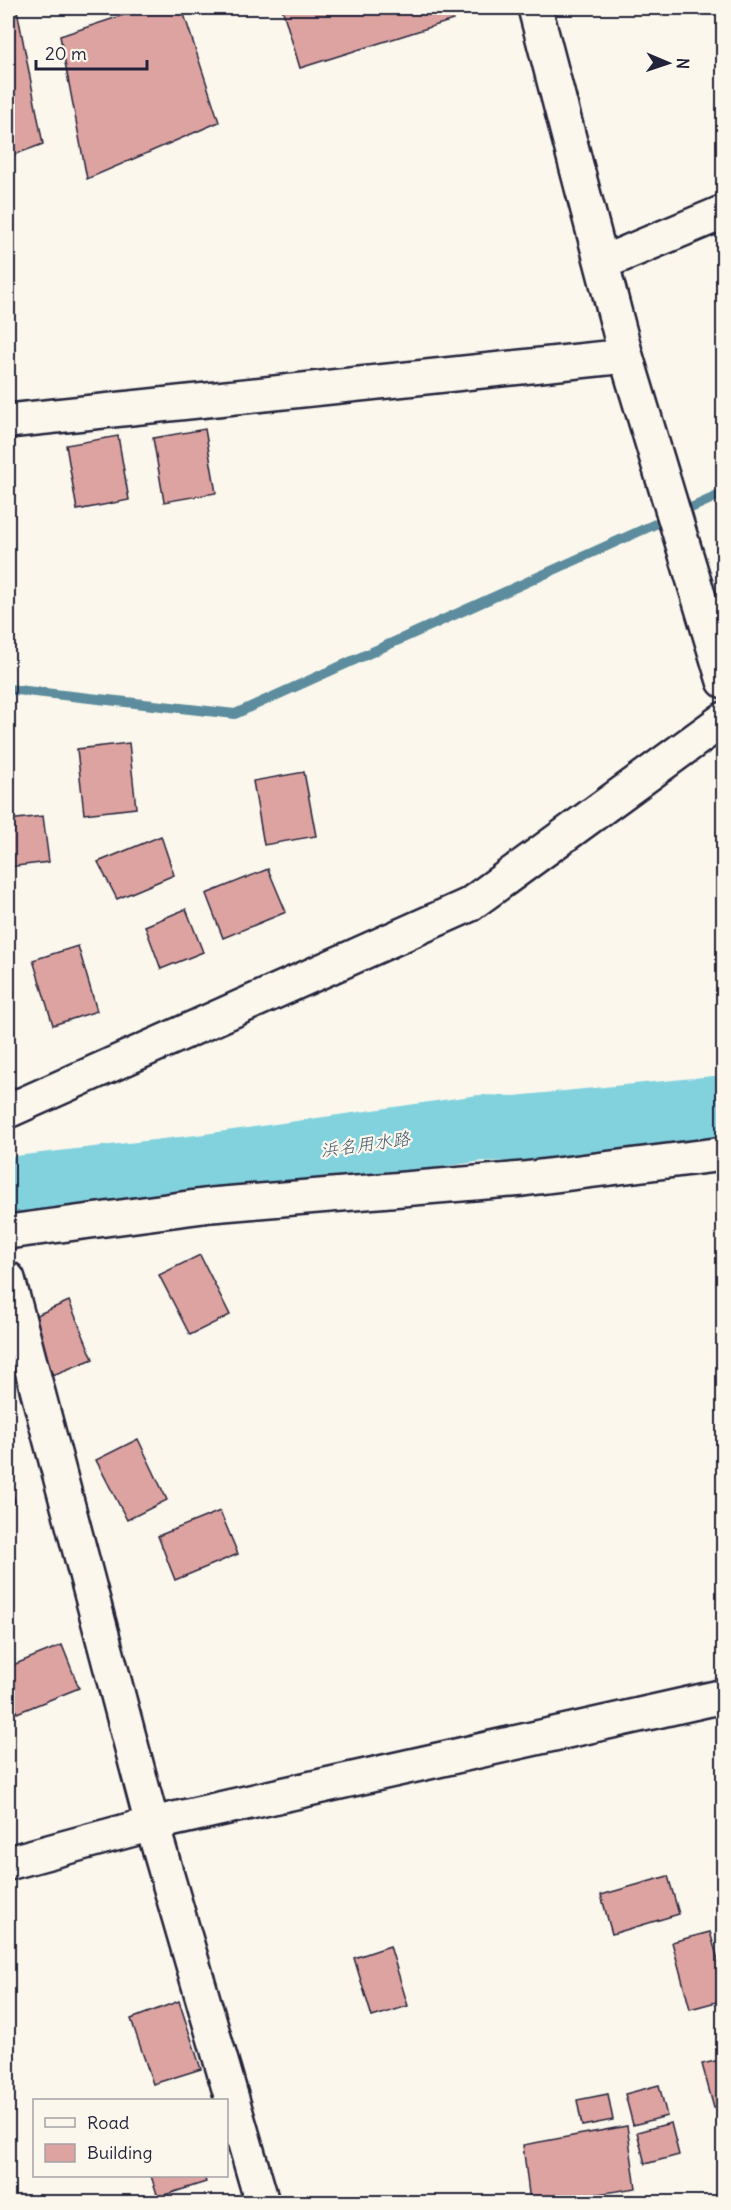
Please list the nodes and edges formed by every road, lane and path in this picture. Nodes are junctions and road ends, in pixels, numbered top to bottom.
1 (535, 8) edge
2 (723, 212) edge
3 (602, 262) junction
4 (626, 356) junction
5 (8, 421) edge
6 (723, 681) edge
7 (723, 719) edge
8 (8, 1111) edge
9 (723, 1154) edge
10 (8, 1232) edge
11 (8, 1279) edge
12 (723, 1696) edge
13 (152, 1824) junction
14 (8, 1863) edge
15 (262, 2202) edge

1 - 3 street
2 - 3 street
3 - 4 street
4 - 5 street
4 - 6 street
7 - 8 street
9 - 10 street
11 - 13 street
12 - 13 street
13 - 14 street
13 - 15 street

